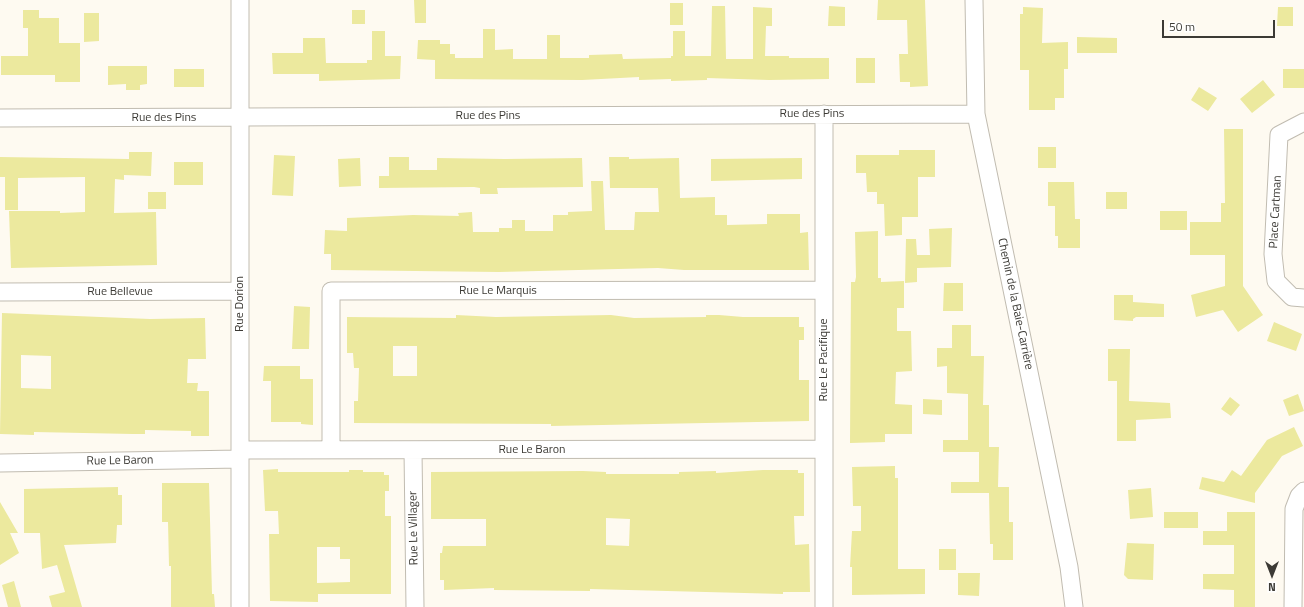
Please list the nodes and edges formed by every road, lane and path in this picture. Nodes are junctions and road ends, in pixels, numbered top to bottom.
1 (240, 0) edge
2 (974, 0) edge
3 (824, 114) junction
4 (976, 114) junction
5 (0, 118) edge
6 (240, 118) junction
7 (1304, 122) edge
8 (824, 290) junction
9 (240, 291) junction
10 (0, 292) edge
11 (1304, 298) edge
12 (824, 449) junction
13 (331, 450) junction
14 (413, 450) junction
15 (240, 455) junction
16 (0, 463) edge
17 (1304, 491) edge
18 (240, 607) edge
19 (414, 607) edge
20 (824, 607) edge
21 (1074, 607) edge
22 (1293, 607) edge

1 - 6 street, Rue Dorion
2 - 4 street, Chemin de la Baie-Carrière
3 - 4 street, Rue des Pins
3 - 6 street, Rue des Pins
3 - 8 street, Rue Le Pacifique
4 - 21 street, Chemin de la Baie-Carrière
5 - 6 street, Rue des Pins
6 - 9 street, Rue Dorion
7 - 11 street, Place Cartman
8 - 12 street, Rue Le Pacifique
8 - 13 street, Rue Le Marquis
9 - 10 street, Rue Bellevue
9 - 15 street, Rue Dorion
12 - 14 street, Rue Le Baron
12 - 20 street, Rue Le Pacifique
13 - 14 street, Rue Le Baron
13 - 15 street, Rue Le Baron
14 - 19 street, Rue Le Villager
15 - 16 street, Rue Le Baron
15 - 18 street, Rue Dorion
17 - 22 street

